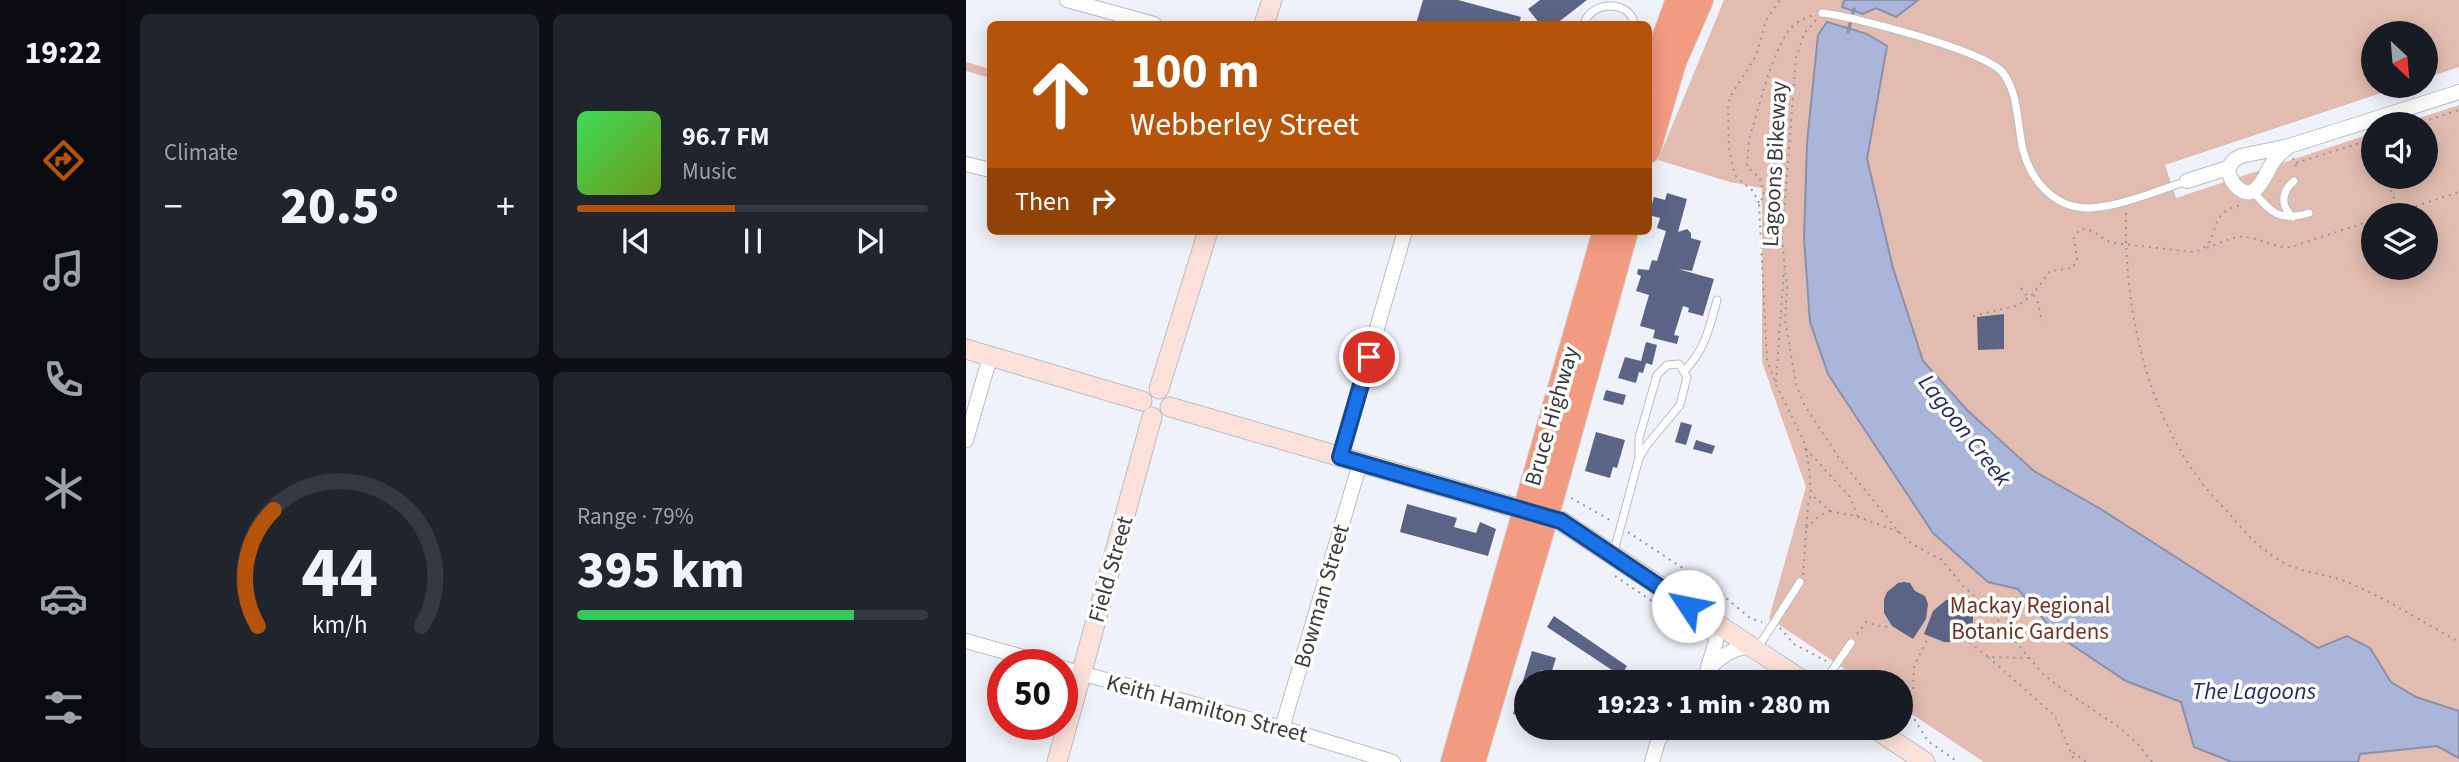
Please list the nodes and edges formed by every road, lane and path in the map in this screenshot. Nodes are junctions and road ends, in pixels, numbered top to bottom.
1 (1067, 0) edge
2 (1272, 0) edge
3 (1678, 0) edge
4 (1701, 0) edge
5 (1780, 0) edge
6 (1621, 2) edge
7 (1822, 13) junction
8 (1143, 21) edge
9 (1265, 21) edge
10 (1585, 21) edge
11 (1633, 21) edge
12 (1652, 67) edge
13 (2459, 92) edge
14 (2459, 110) edge
15 (2438, 117) edge
16 (1652, 138) edge
17 (2361, 143) edge
18 (2291, 152) junction
19 (966, 163) edge
20 (2228, 168) junction
21 (987, 169) edge
22 (2188, 181) joint
23 (2294, 181) dead end
24 (2459, 192) edge
25 (2257, 195) junction
26 (2124, 201) junction
27 (2426, 203) edge
28 (1759, 204) junction
29 (2309, 213) dead end
30 (2294, 217) junction
31 (2361, 224) edge
32 (1207, 235) edge
33 (1404, 235) edge
34 (1604, 235) edge
35 (1625, 235) edge
36 (2126, 245) junction
37 (2203, 250) junction
38 (1784, 264) junction
39 (2021, 288) dead end
40 (2033, 294) junction
41 (2029, 298) junction
42 (1717, 300) dead end
43 (1973, 316) dead end
44 (2042, 322) dead end
45 (966, 349) edge
46 (990, 356) junction
47 (1685, 370) junction
48 (1776, 385) junction
49 (1159, 389) junction
50 (1170, 407) junction
51 (1147, 409) junction
52 (966, 440) edge
53 (1805, 449) junction
54 (1340, 457) junction
55 (1639, 458) junction
56 (1360, 463) junction
57 (1811, 494) junction
58 (1567, 499) dead end
59 (1830, 510) junction
60 (1535, 512) junction
61 (1858, 517) junction
62 (1620, 527) junction
63 (1806, 528) junction
64 (1899, 532) junction
65 (1611, 564) junction
66 (1800, 582) joint
67 (1677, 618) dead end
68 (1711, 622) junction
69 (1774, 623) junction
70 (1892, 626) dead end
71 (1928, 636) dead end
72 (1964, 638) dead end
73 (966, 641) edge
74 (2459, 642) edge
75 (1851, 643) joint
76 (1754, 648) junction
77 (995, 649) edge
78 (1077, 649) edge
79 (1988, 657) junction
80 (2029, 658) junction
81 (1835, 666) junction
82 (1705, 670) edge
83 (1710, 670) edge
84 (1787, 670) edge
85 (1832, 670) edge
86 (1842, 670) edge
87 (1078, 673) edge
88 (1913, 689) edge
89 (1913, 717) edge
90 (1282, 728) junction
91 (1060, 740) edge
92 (1659, 740) edge
93 (1892, 740) edge
94 (2072, 752) junction
95 (1057, 762) edge
96 (1392, 762) edge
97 (1452, 762) edge
98 (1473, 762) edge
99 (1652, 762) edge
100 (1925, 762) edge
101 (1958, 762) edge
102 (2076, 762) edge
103 (2086, 762) edge
104 (2152, 762) edge

1 - 8 street
2 - 9 street
3 - 12 highway
4 - 16 highway
5 - 28 path
6 - 10 lane
6 - 11 lane
7 - 26 lane
7 - 28 path
7 - 38 path, Lagoons Bikeway
13 - 18 street
14 - 15 path
17 - 18 path
18 - 20 street
18 - 25 street
19 - 21 street
20 - 22 street
20 - 25 street
22 - 26 lane
23 - 30 lane
24 - 27 path
25 - 30 lane
25 - 37 path
26 - 36 path
28 - 48 path
29 - 30 lane
31 - 37 path
32 - 49 street
33 - 54 street
34 - 60 highway, Bruce Highway
35 - 60 highway, Bruce Highway
36 - 37 path
36 - 40 path
36 - 74 path
38 - 48 path
38 - 64 path, Lagoons Bikeway
39 - 41 path
40 - 41 path
40 - 44 path
41 - 43 path
42 - 47 lane
45 - 46 street
46 - 51 street
46 - 52 street
47 - 55 lane
47 - 55 lane
48 - 53 path
49 - 50 street
49 - 51 street
50 - 51 street
50 - 54 street
51 - 78 street, Field Street
53 - 57 path
53 - 61 path
54 - 56 street
55 - 62 lane
56 - 60 street
56 - 90 street, Bowman Street
57 - 59 path
57 - 63 path
58 - 62 path
59 - 61 path
59 - 63 path
60 - 65 street
60 - 97 highway, Bruce Highway
60 - 98 highway, Bruce Highway
61 - 64 path
62 - 65 lane
62 - 69 path
63 - 66 path
64 - 80 path, Lagoons Bikeway
65 - 67 path
65 - 68 street
66 - 69 lane
68 - 76 street
68 - 82 street
69 - 76 lane
69 - 81 path
70 - 75 path
71 - 88 path
72 - 79 path
73 - 77 street
75 - 81 lane
76 - 83 street
76 - 84 street
79 - 80 path
79 - 94 path
80 - 104 path, Lagoons Bikeway
81 - 85 lane
81 - 86 path
87 - 90 street, Keith Hamilton Street
89 - 101 path
90 - 96 street, Keith Hamilton Street
91 - 95 street, Field Street
92 - 99 street
93 - 100 street
94 - 102 path
94 - 103 path

